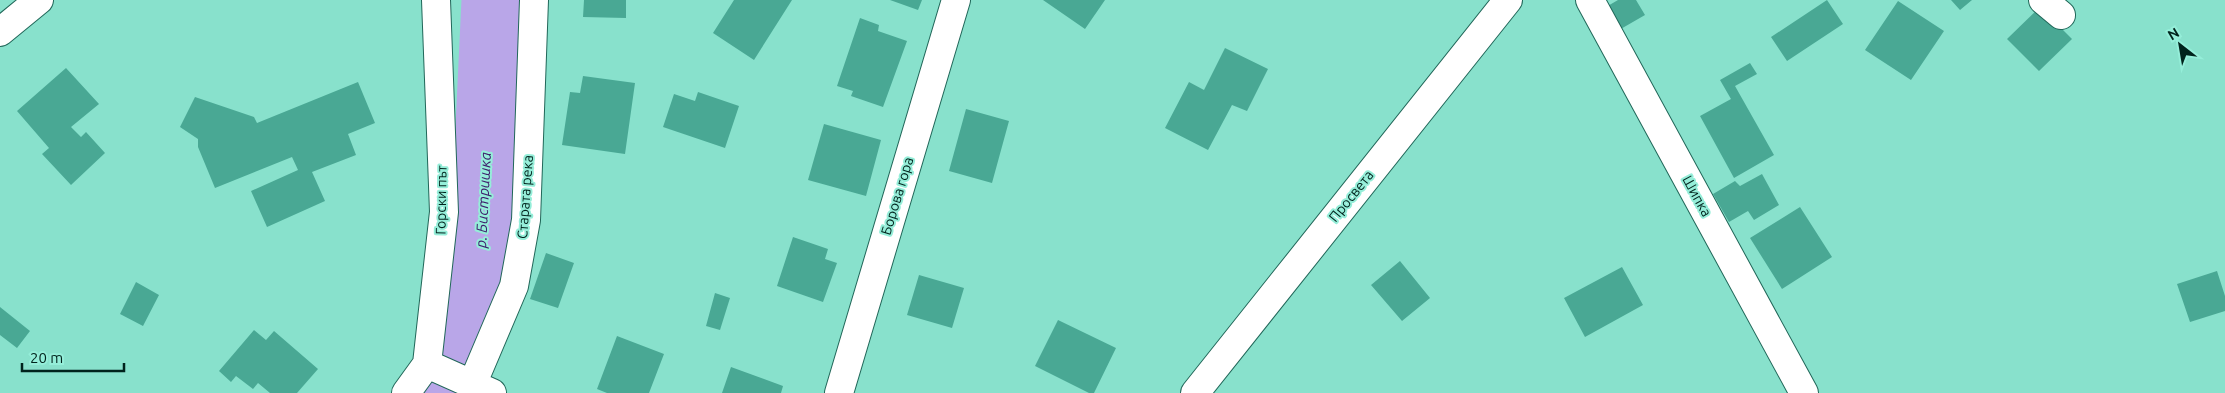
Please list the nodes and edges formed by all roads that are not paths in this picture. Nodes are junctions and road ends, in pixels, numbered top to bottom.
1 (39, 0) edge
2 (436, 0) edge
3 (534, 0) edge
4 (956, 0) edge
5 (1508, 0) edge
6 (1590, 0) edge
7 (0, 32) edge
8 (428, 364) junction
9 (478, 387) edge
10 (406, 393) edge
11 (838, 393) edge
12 (1195, 393) edge
13 (1804, 393) edge

1 - 7 street
2 - 8 street, Горски път
3 - 9 street, Старата река
4 - 11 street, Борова гора
5 - 12 street, Просвета
6 - 13 street, Шипка
8 - 9 street
8 - 10 street, Горски път

